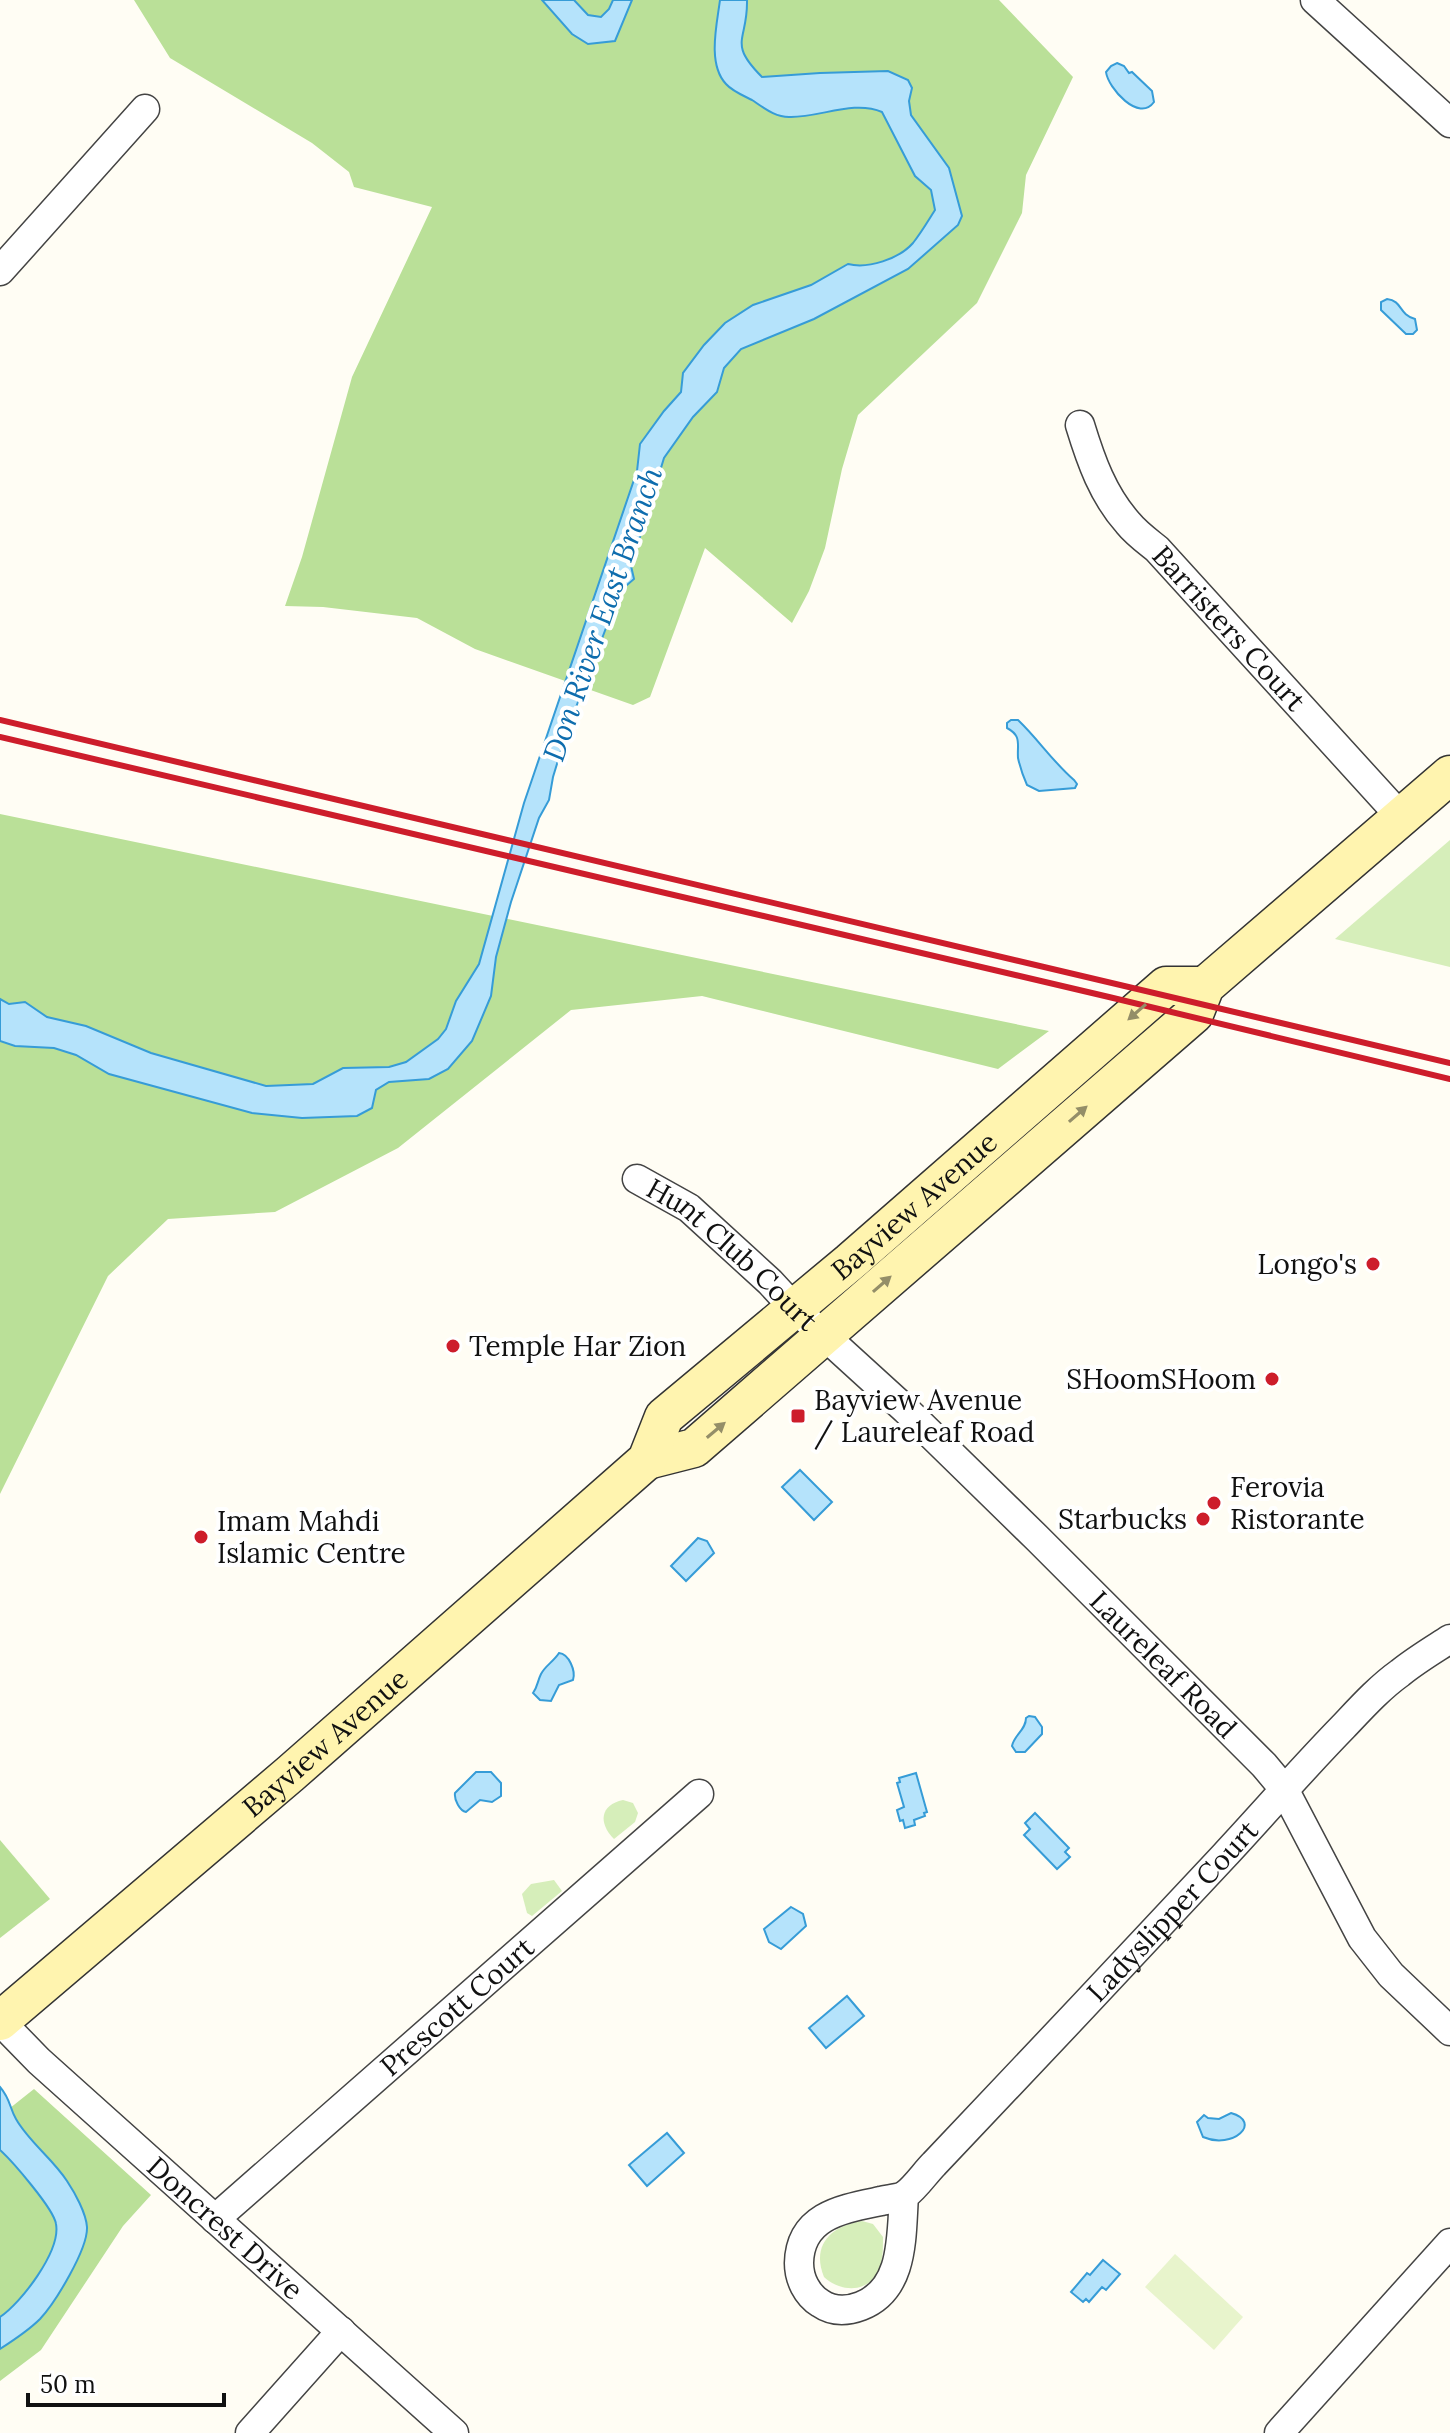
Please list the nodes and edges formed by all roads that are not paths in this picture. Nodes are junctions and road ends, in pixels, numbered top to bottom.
1 (1315, 0) edge
2 (145, 109) dead end
3 (1450, 123) edge
4 (0, 271) edge
5 (1080, 425) dead end
6 (1450, 775) edge
7 (1401, 817) junction
8 (1205, 986) junction
9 (637, 1179) dead end
10 (794, 1308) junction
11 (824, 1336) junction
12 (647, 1460) junction
13 (1450, 1639) edge
14 (1284, 1789) junction
15 (699, 1794) dead end
16 (0, 2021) edge
17 (1450, 2031) edge
18 (904, 2196) junction
19 (215, 2219) junction
20 (1450, 2243) edge
21 (341, 2331) junction
22 (250, 2433) edge
23 (454, 2433) edge
24 (1279, 2433) edge

1 - 3 street
2 - 4 street
5 - 7 street, Barristers Court
6 - 7 main road, Bayview Avenue
7 - 8 main road, Bayview Avenue
8 -> 10 main road, Bayview Avenue
11 -> 8 main road, Bayview Avenue
9 - 10 street, Hunt Club Court
10 - 11 street, Hunt Club Court
10 - 12 main road, Bayview Avenue
12 -> 11 main road, Bayview Avenue
11 - 14 street, Laureleaf Road
12 - 16 main road, Bayview Avenue
13 - 14 street, Ladyslipper Court
14 - 17 street, Laureleaf Road
14 - 18 street, Ladyslipper Court
15 - 19 street, Prescott Court
16 - 19 street, Doncrest Drive
18 - 18 street
19 - 21 street, Doncrest Drive
20 - 24 street
21 - 22 street
21 - 23 street, Doncrest Drive

